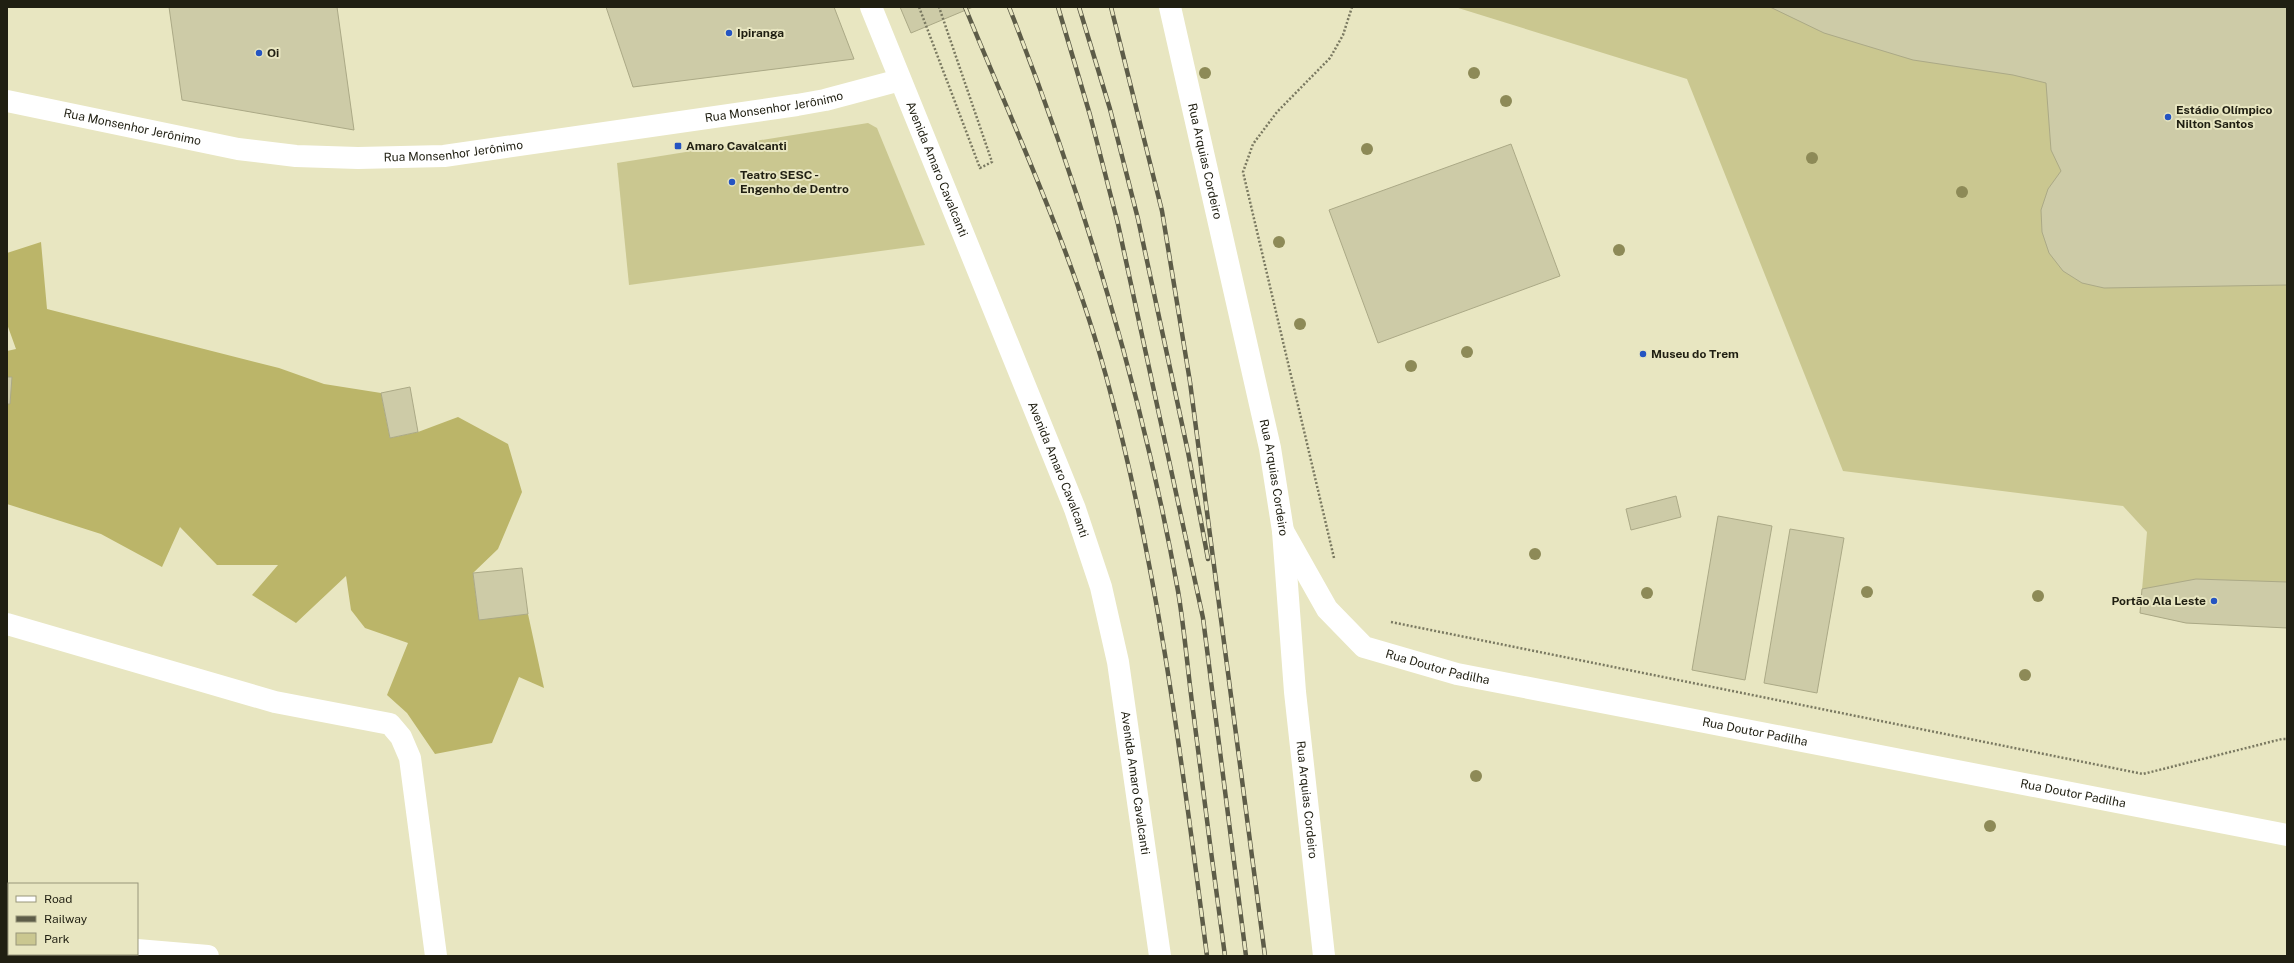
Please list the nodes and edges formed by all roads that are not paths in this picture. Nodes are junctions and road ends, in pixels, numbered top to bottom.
1 (871, 7) edge
2 (1170, 7) edge
3 (900, 80) junction
4 (7, 101) edge
5 (1283, 531) junction
6 (7, 624) edge
7 (2287, 835) edge
8 (138, 950) edge
9 (208, 956) edge
10 (436, 956) edge
11 (1160, 956) edge
12 (1324, 956) edge

1 - 3 main road, Avenida Amaro Cavalcanti
2 - 5 main road, Rua Arquias Cordeiro
3 - 4 main road, Rua Monsenhor Jerônimo
3 - 11 main road, Avenida Amaro Cavalcanti
5 - 7 main road, Rua Doutor Padilha
5 - 12 main road, Rua Arquias Cordeiro
6 - 10 main road
8 - 9 main road

